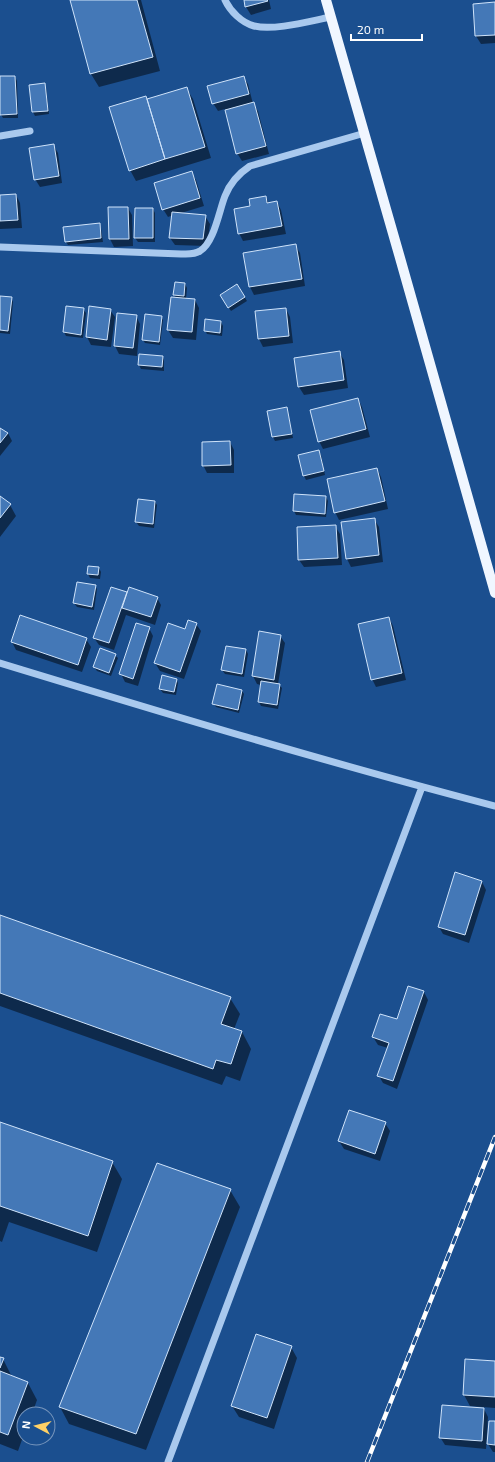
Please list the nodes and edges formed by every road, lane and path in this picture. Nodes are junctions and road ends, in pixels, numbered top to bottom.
1 (225, 0) edge
2 (326, 0) edge
3 (331, 17) junction
4 (30, 131) dead end
5 (365, 133) junction
6 (0, 136) edge
7 (0, 247) edge
8 (495, 593) edge
9 (0, 663) edge
10 (422, 787) junction
11 (495, 806) edge
12 (168, 1462) edge

1 - 3 street
2 - 3 main road
3 - 5 main road
4 - 6 street
5 - 7 street
5 - 8 main road
9 - 10 street
10 - 11 street
10 - 12 street

